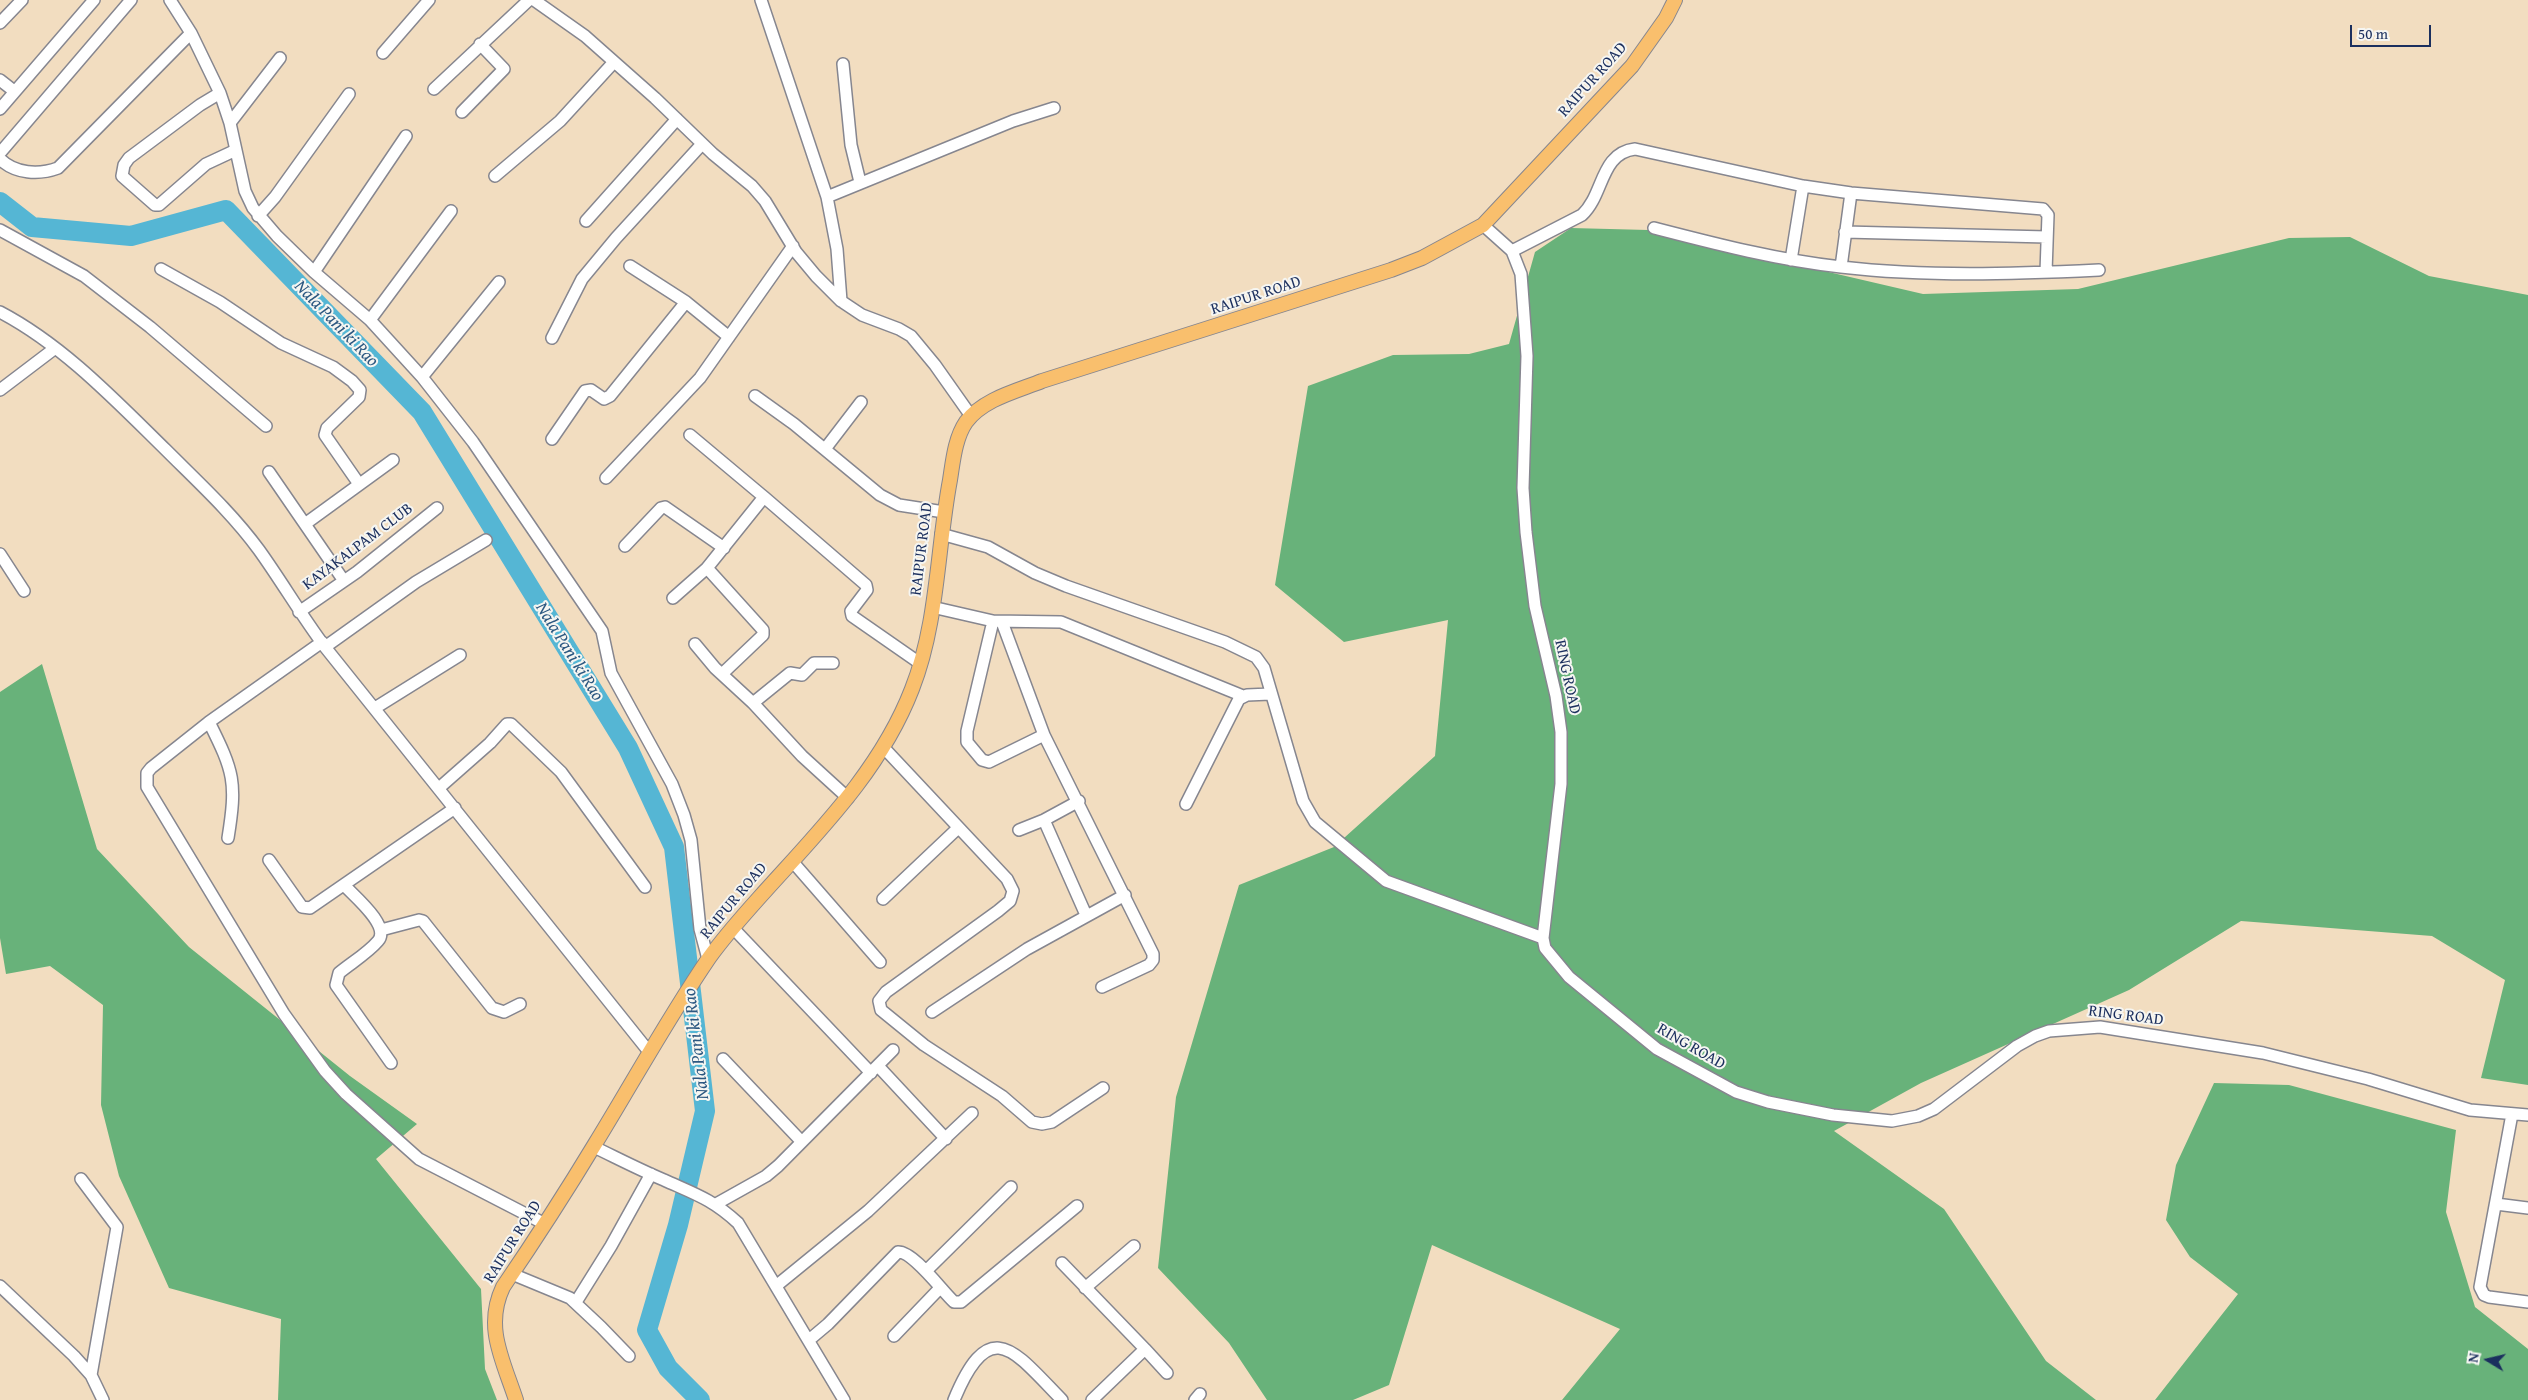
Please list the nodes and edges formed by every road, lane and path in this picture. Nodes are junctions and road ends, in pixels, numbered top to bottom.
1 (22, 0) edge
2 (94, 0) edge
3 (131, 0) edge
4 (170, 0) edge
5 (429, 0) edge
6 (528, 0) edge
7 (534, 0) edge
8 (761, 0) edge
9 (1675, 0) edge
10 (0, 24) edge
11 (191, 33) junction
12 (480, 44) junction
13 (383, 53) dead end
14 (280, 58) dead end
15 (614, 62) junction
16 (843, 64) dead end
17 (0, 80) edge
18 (434, 89) dead end
19 (14, 91) junction
20 (220, 94) junction
21 (349, 94) dead end
22 (1054, 108) dead end
23 (0, 109) edge
24 (462, 112) dead end
25 (677, 119) junction
26 (230, 123) junction
27 (406, 136) dead end
28 (702, 144) junction
29 (236, 150) junction
30 (0, 154) edge
31 (0, 159) edge
32 (495, 176) dead end
33 (860, 182) junction
34 (1803, 186) junction
35 (1851, 193) junction
36 (827, 197) junction
37 (451, 211) dead end
38 (258, 216) junction
39 (586, 221) dead end
40 (1483, 225) junction
41 (1654, 228) dead end
42 (0, 230) edge
43 (1845, 232) junction
44 (2047, 237) junction
45 (793, 246) junction
46 (1512, 251) junction
47 (1791, 260) junction
48 (630, 266) dead end
49 (1840, 267) junction
50 (161, 269) dead end
51 (2100, 270) dead end
52 (314, 272) junction
53 (2046, 272) junction
54 (499, 282) dead end
55 (841, 301) junction
56 (686, 302) junction
57 (0, 312) edge
58 (370, 320) junction
59 (729, 337) junction
60 (552, 338) dead end
61 (54, 349) junction
62 (422, 377) junction
63 (0, 390) edge
64 (755, 396) dead end
65 (861, 402) dead end
66 (971, 416) junction
67 (266, 426) dead end
68 (690, 435) dead end
69 (552, 439) dead end
70 (824, 449) junction
71 (392, 460) dead end
72 (269, 472) dead end
73 (606, 478) dead end
74 (359, 484) junction
75 (764, 497) junction
76 (437, 508) dead end
77 (944, 512) junction
78 (305, 524) junction
79 (941, 534) junction
80 (486, 540) dead end
81 (625, 546) dead end
82 (724, 548) junction
83 (0, 554) edge
84 (707, 568) junction
85 (344, 581) junction
86 (24, 591) dead end
87 (673, 598) dead end
88 (932, 607) junction
89 (299, 612) junction
90 (998, 621) junction
91 (695, 644) dead end
92 (324, 645) junction
93 (460, 655) dead end
94 (833, 663) dead end
95 (920, 664) junction
96 (722, 674) junction
97 (1270, 694) junction
98 (1243, 696) junction
99 (753, 703) junction
100 (375, 708) junction
101 (209, 722) junction
102 (1044, 735) junction
103 (884, 748) junction
104 (439, 788) junction
105 (848, 798) junction
106 (1078, 800) junction
107 (1186, 804) dead end
108 (456, 808) junction
109 (1044, 820) junction
110 (957, 829) junction
111 (1019, 830) dead end
112 (228, 838) dead end
113 (269, 860) dead end
114 (792, 861) junction
115 (344, 885) junction
116 (645, 888) dead end
117 (1125, 895) junction
118 (883, 899) dead end
119 (1086, 915) junction
120 (733, 928) junction
121 (381, 930) junction
122 (1543, 938) junction
123 (880, 962) dead end
124 (706, 963) junction
125 (1102, 987) dead end
126 (520, 1004) dead end
127 (932, 1012) dead end
128 (894, 1050) dead end
129 (650, 1053) junction
130 (723, 1059) dead end
131 (391, 1063) dead end
132 (875, 1070) junction
133 (1103, 1088) dead end
134 (972, 1114) dead end
135 (2512, 1114) junction
136 (2528, 1115) edge
137 (946, 1139) junction
138 (801, 1142) junction
139 (594, 1146) junction
140 (651, 1174) junction
141 (81, 1179) dead end
142 (1010, 1187) dead end
143 (716, 1204) junction
144 (2496, 1204) junction
145 (1077, 1206) dead end
146 (2528, 1208) edge
147 (545, 1224) junction
148 (1134, 1246) dead end
149 (1062, 1262) dead end
150 (926, 1271) junction
151 (512, 1274) junction
152 (0, 1286) edge
153 (776, 1286) junction
154 (940, 1288) junction
155 (1086, 1288) junction
156 (576, 1302) junction
157 (2528, 1302) edge
158 (894, 1336) dead end
159 (809, 1340) junction
160 (1145, 1349) junction
161 (629, 1356) dead end
162 (1167, 1373) dead end
163 (91, 1375) junction
164 (103, 1400) edge
165 (516, 1400) edge
166 (844, 1400) edge
167 (954, 1400) edge
168 (1062, 1400) edge
169 (1092, 1400) edge

1 - 10 street
2 - 19 street
3 - 30 street
4 - 11 street
5 - 13 street
6 - 12 street
7 - 15 street
8 - 36 street
9 - 40 main road, RAIPUR ROAD
11 - 20 street
11 - 31 street
12 - 18 street
12 - 24 street
14 - 26 street
15 - 25 street
15 - 32 street
16 - 33 street
17 - 19 street
19 - 23 street
20 - 26 street
20 - 29 street
21 - 38 street
22 - 33 street
25 - 28 street
25 - 39 street
26 - 29 street
27 - 52 street
28 - 45 street
28 - 60 street
29 - 38 street
33 - 36 street
34 - 35 street
34 - 46 street
34 - 47 street
35 - 43 street
35 - 44 street
36 - 55 street
37 - 58 street
38 - 52 street
40 - 46 street, RING ROAD
40 - 66 main road, RAIPUR ROAD
41 - 47 street
42 - 67 street
43 - 44 street
43 - 49 street
44 - 53 street
45 - 55 street
45 - 59 street
46 - 122 street, RING ROAD
47 - 49 street
48 - 56 street
49 - 53 street
50 - 74 street
51 - 53 street
52 - 58 street
54 - 62 street
55 - 66 street
56 - 59 street
56 - 69 street
57 - 61 street
58 - 62 street
59 - 73 street
61 - 63 street
61 - 89 street
62 - 124 street
64 - 70 street
65 - 70 street
66 - 77 main road, RAIPUR ROAD
68 - 75 street
70 - 77 street
71 - 74 street
72 - 78 street
74 - 78 street
75 - 82 street
75 - 95 street
76 - 85 street, KAYAKALPAM CLUB
77 - 79 main road, RAIPUR ROAD
78 - 85 street
79 - 88 main road, RAIPUR ROAD
79 - 97 street
80 - 92 street
81 - 82 street
82 - 84 street
83 - 86 street
84 - 87 street
84 - 96 street
85 - 89 street, KAYAKALPAM CLUB
88 - 90 street
88 - 95 main road, RAIPUR ROAD
89 - 92 street
90 - 98 street
90 - 102 street
90 - 102 street
91 - 96 street
92 - 100 street
92 - 101 street
93 - 100 street
94 - 99 street
95 - 103 main road, RAIPUR ROAD
96 - 99 street
97 - 98 street
97 - 122 street
98 - 107 street
99 - 105 street
100 - 104 street
101 - 112 street
101 - 147 street
102 - 106 street
103 - 105 main road, RAIPUR ROAD
103 - 110 street
104 - 108 street
104 - 116 street
105 - 114 main road, RAIPUR ROAD
106 - 109 street
106 - 117 street
108 - 115 street
108 - 129 street
109 - 111 street
109 - 119 street
110 - 118 street
110 - 133 street
113 - 115 street
114 - 120 main road, RAIPUR ROAD
114 - 123 street
115 - 121 street
117 - 119 street
117 - 125 street
119 - 127 street
120 - 124 main road, RAIPUR ROAD
120 - 132 street
121 - 126 street
121 - 131 street
122 - 135 street, RING ROAD
124 - 129 main road, RAIPUR ROAD
128 - 132 street
129 - 139 main road, RAIPUR ROAD
130 - 138 street
132 - 137 street
132 - 138 street
134 - 137 street
135 - 136 street, RING ROAD
135 - 144 street
137 - 153 street
138 - 143 street
139 - 140 street
139 - 147 main road, RAIPUR ROAD
140 - 143 street
140 - 156 street
141 - 163 street
142 - 150 street
143 - 153 street
144 - 146 street
144 - 157 street
145 - 154 street
147 - 151 main road, RAIPUR ROAD
148 - 155 street
149 - 155 street
150 - 154 street
150 - 159 street
151 - 156 street
151 - 165 main road, RAIPUR ROAD
152 - 163 street
153 - 159 street
154 - 158 street
155 - 160 street
156 - 161 street
159 - 166 street
160 - 162 street
160 - 169 street
163 - 164 street
167 - 168 street

